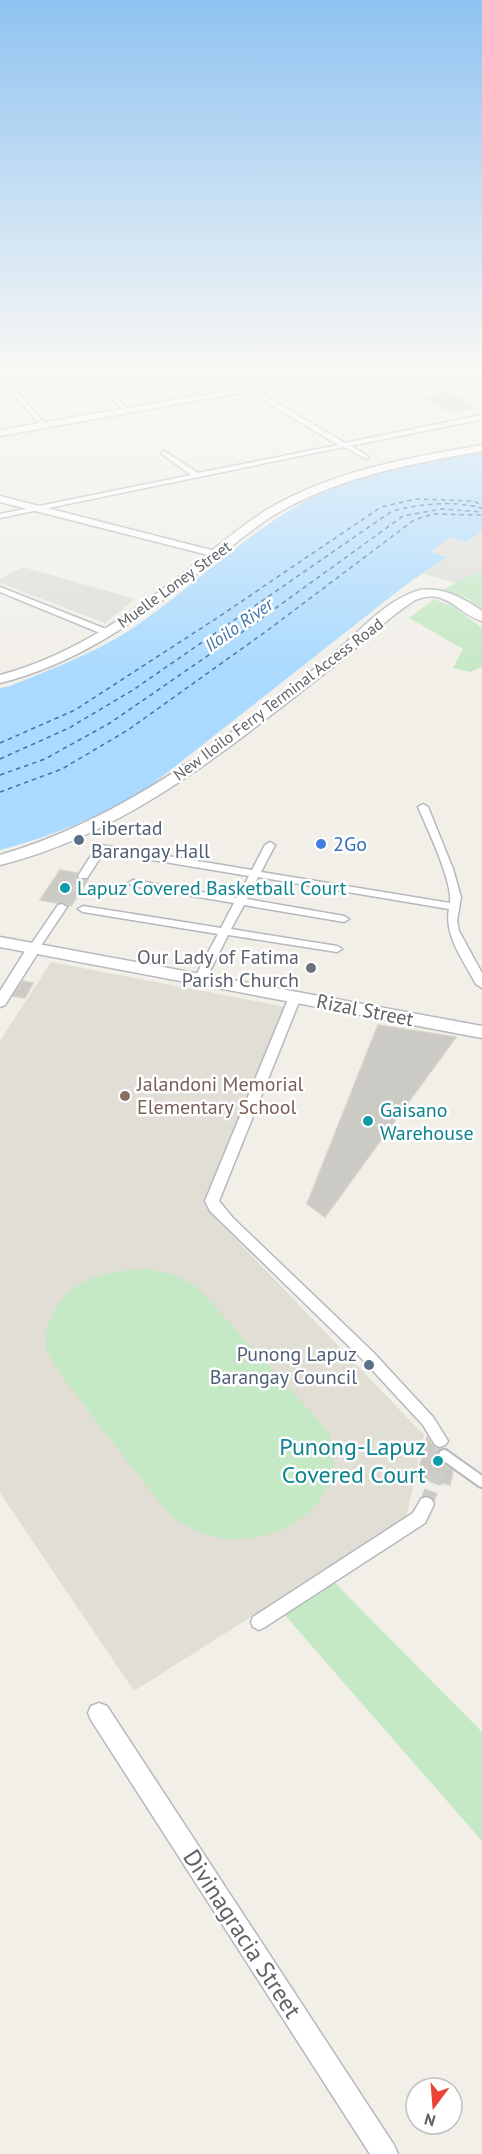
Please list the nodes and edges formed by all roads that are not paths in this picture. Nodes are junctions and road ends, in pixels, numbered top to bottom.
1 (189, 471) edge
2 (218, 471) edge
3 (368, 471) edge
4 (196, 475) junction
5 (0, 499) edge
6 (35, 509) junction
7 (0, 516) edge
8 (216, 554) junction
9 (0, 590) edge
10 (482, 617) edge
11 (108, 633) junction
12 (0, 679) edge
13 (423, 807) dead end
14 (270, 845) dead end
15 (0, 860) edge
16 (255, 874) junction
17 (82, 876) tunnel mouth
18 (133, 883) dead end
19 (240, 903) junction
20 (455, 907) junction
21 (62, 908) tunnel mouth
22 (83, 909) dead end
23 (344, 919) dead end
24 (225, 933) junction
25 (0, 942) edge
26 (34, 948) junction
27 (337, 949) dead end
28 (200, 979) junction
29 (482, 984) edge
30 (295, 997) junction
31 (0, 1002) edge
32 (482, 1032) edge
33 (440, 1441) tunnel mouth
34 (444, 1455) dead end
35 (482, 1482) edge
36 (426, 1504) tunnel mouth
37 (259, 1622) dead end
38 (99, 1713) dead end
39 (385, 2154) edge

1 - 4 street
2 - 4 street
3 - 8 main road, Muelle Loney Street
4 - 6 street
5 - 6 street
6 - 7 street
6 - 8 street
8 - 11 main road, Muelle Loney Street
9 - 11 street
10 - 15 main road, New Iloilo Ferry Terminal Access Road
11 - 12 main road, Muelle Loney Street
13 - 20 street
14 - 16 street
16 - 17 street
16 - 19 street
16 - 20 street
18 - 19 street
19 - 23 street
19 - 24 street
20 - 29 street
21 - 26 street
22 - 24 street
24 - 27 street
24 - 28 street
25 - 26 main road, Rizal Street
26 - 28 main road, Rizal Street
26 - 31 street
28 - 30 main road, Rizal Street
30 - 32 main road, Rizal Street
30 - 33 street
34 - 35 street
36 - 37 street
38 - 39 street, Divinagracia Street

